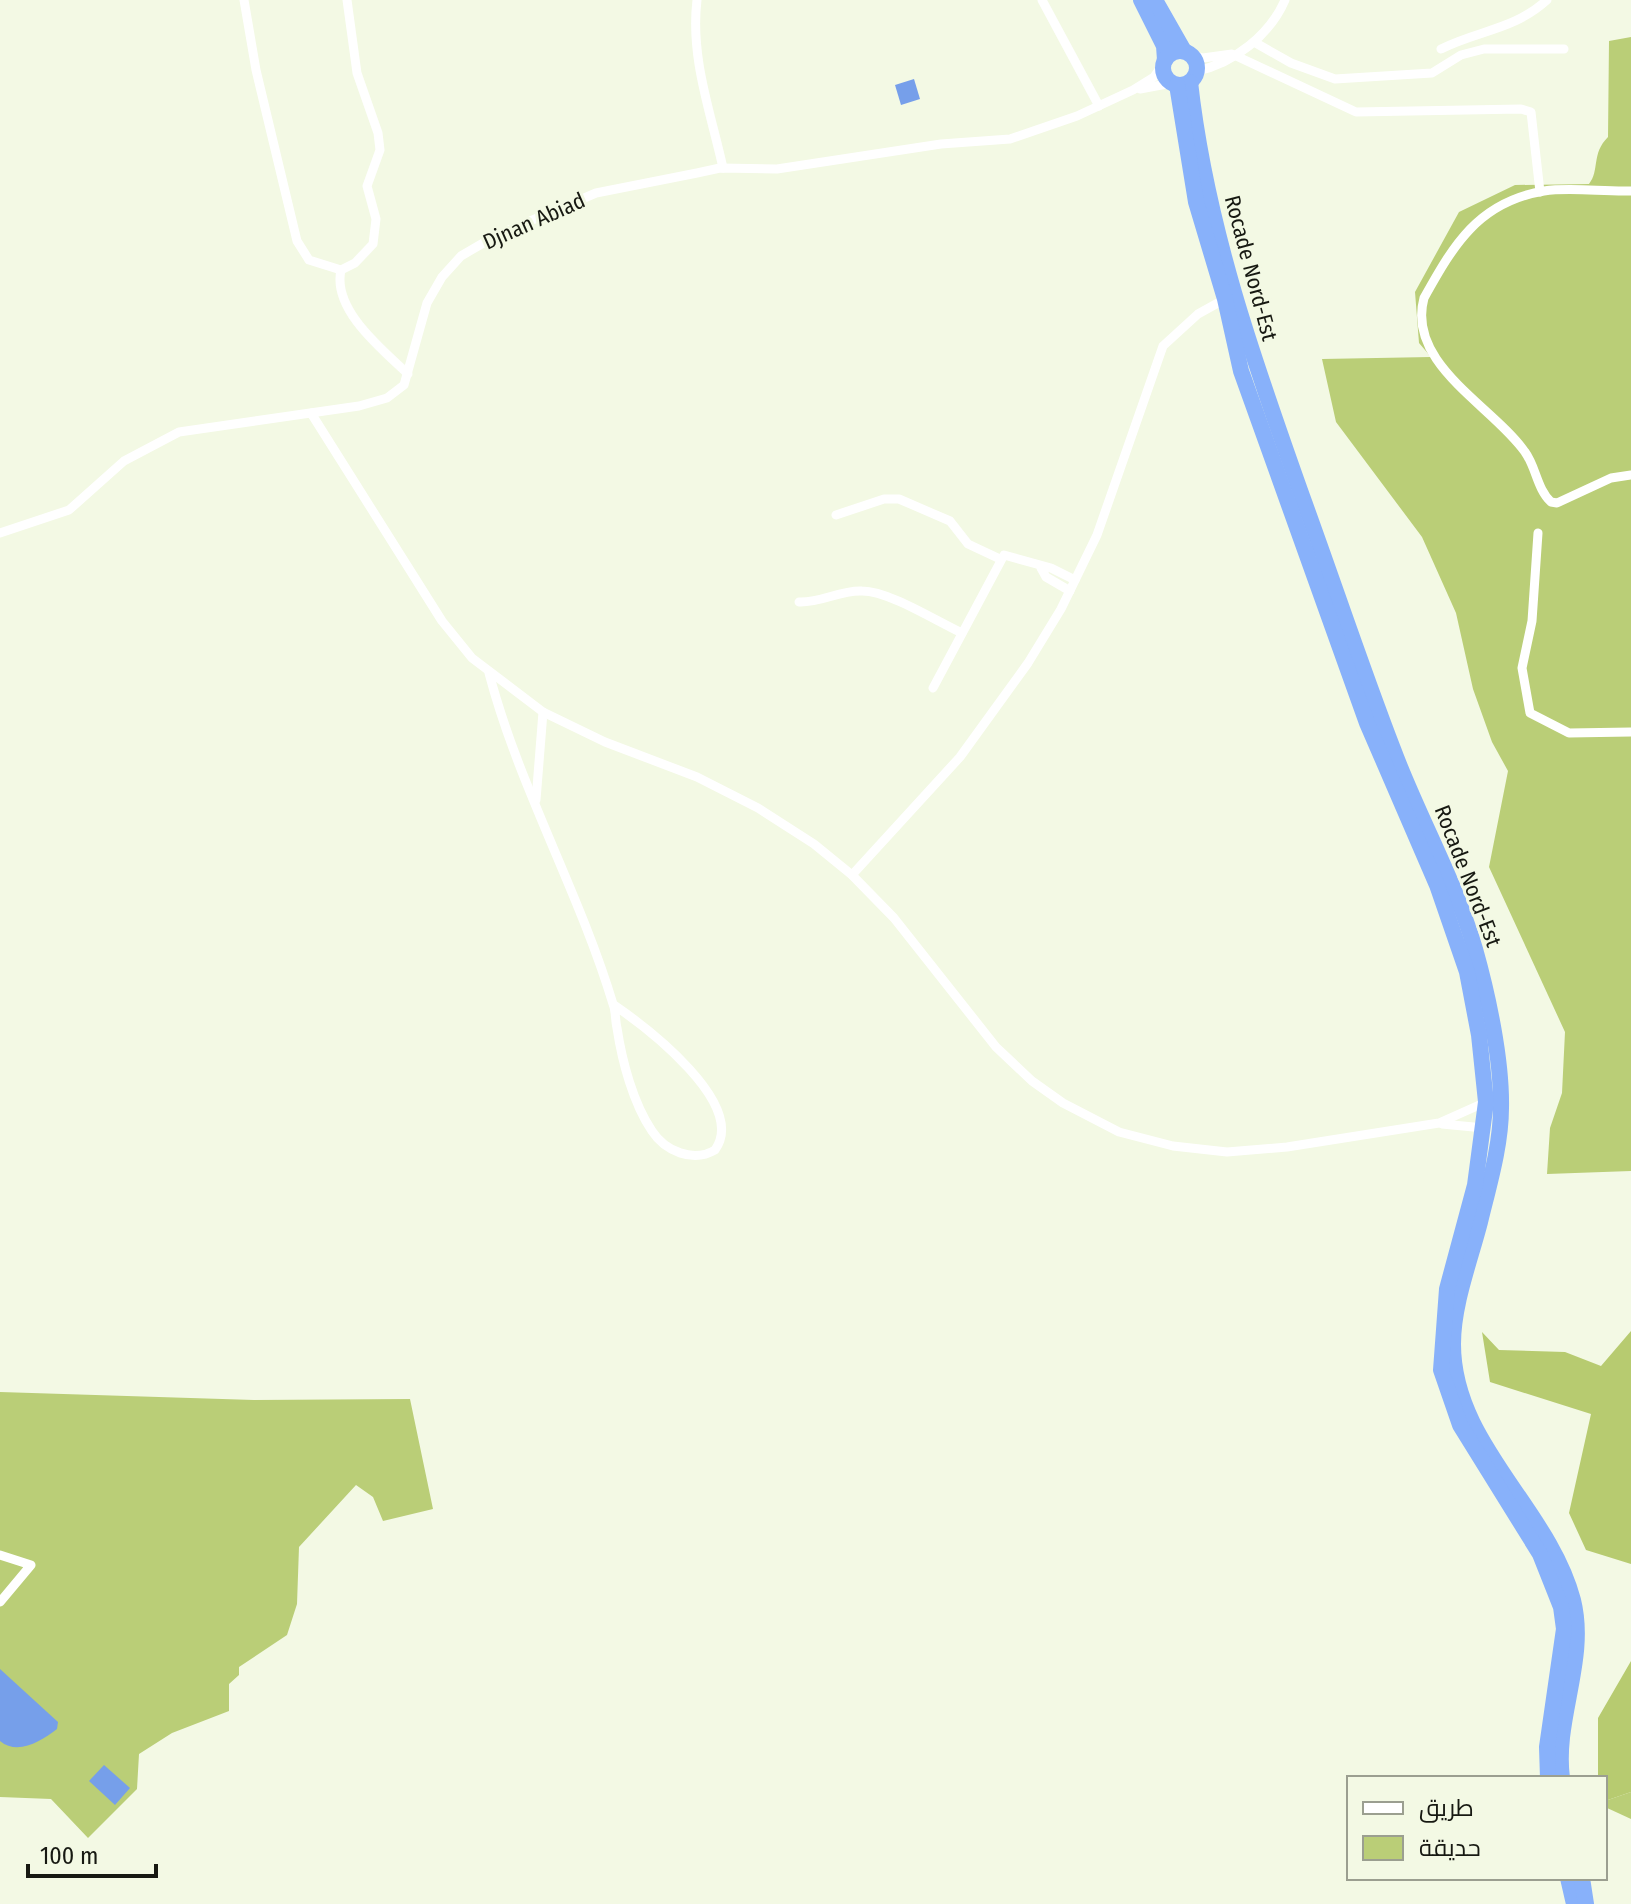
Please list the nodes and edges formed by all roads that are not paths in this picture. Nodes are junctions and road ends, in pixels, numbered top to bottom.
1 (244, 0) edge
2 (347, 0) edge
3 (697, 0) edge
4 (1042, 0) edge
5 (1141, 0) edge
6 (1155, 0) edge
7 (1285, 0) edge
8 (1547, 0) edge
9 (1254, 42) junction
10 (1441, 49) dead end
11 (1564, 49) dead end
12 (1232, 54) junction
13 (1164, 62) junction
14 (1185, 71) junction
15 (1133, 90) junction
16 (1099, 106) junction
17 (723, 168) junction
18 (1631, 191) edge
19 (1540, 192) junction
20 (341, 270) junction
21 (1225, 299) junction
22 (408, 374) junction
23 (311, 413) junction
24 (1631, 475) edge
25 (836, 515) dead end
26 (0, 533) edge
27 (1538, 533) dead end
28 (1000, 559) junction
29 (1041, 568) junction
30 (1075, 580) junction
31 (1070, 591) junction
32 (799, 602) dead end
33 (962, 633) junction
34 (489, 673) junction
35 (933, 688) dead end
36 (543, 712) junction
37 (1631, 732) edge
38 (535, 803) junction
39 (852, 875) junction
40 (614, 1005) junction
41 (1486, 1102) junction
42 (1439, 1123) junction
43 (1484, 1128) junction
44 (0, 1555) edge
45 (0, 1602) edge
46 (1548, 1776) edge
47 (1562, 1776) edge
48 (1568, 1880) edge
49 (1582, 1880) edge
50 (1574, 1904) edge
51 (1586, 1904) edge

1 - 20 street
2 - 20 street
3 - 17 street
4 - 16 street
5 - 13 highway
6 - 14 highway, Rocade Nord-Est
7 - 9 street
8 - 10 street
9 - 11 street
9 - 12 street
12 - 14 street
12 - 14 street
12 - 19 street
13 - 14 highway
13 - 14 highway
13 - 15 street
14 - 15 street
14 - 21 highway, Rocade Nord-Est
14 - 47 highway, Rocade Nord-Est
15 - 16 street, Djnan Abiad
16 - 17 street, Djnan Abiad
17 - 22 street, Djnan Abiad
18 - 19 street
19 - 24 street
20 - 22 street
21 - 30 street
21 - 41 highway, Rocade Nord-Est
22 - 23 street
23 - 26 street
23 - 34 street
25 - 28 street
27 - 37 street
28 - 29 street
28 - 33 street
29 - 30 street
29 - 31 street
30 - 31 street
31 - 39 street
32 - 33 street
33 - 35 street
34 - 36 street
34 - 38 street
36 - 38 street
36 - 39 street
38 - 40 street
39 - 42 street
40 - 40 street
41 - 42 street
41 - 43 highway, Rocade Nord-Est
42 - 43 street
43 - 46 highway, Rocade Nord-Est
44 - 45 street
48 - 50 highway
49 - 51 highway

